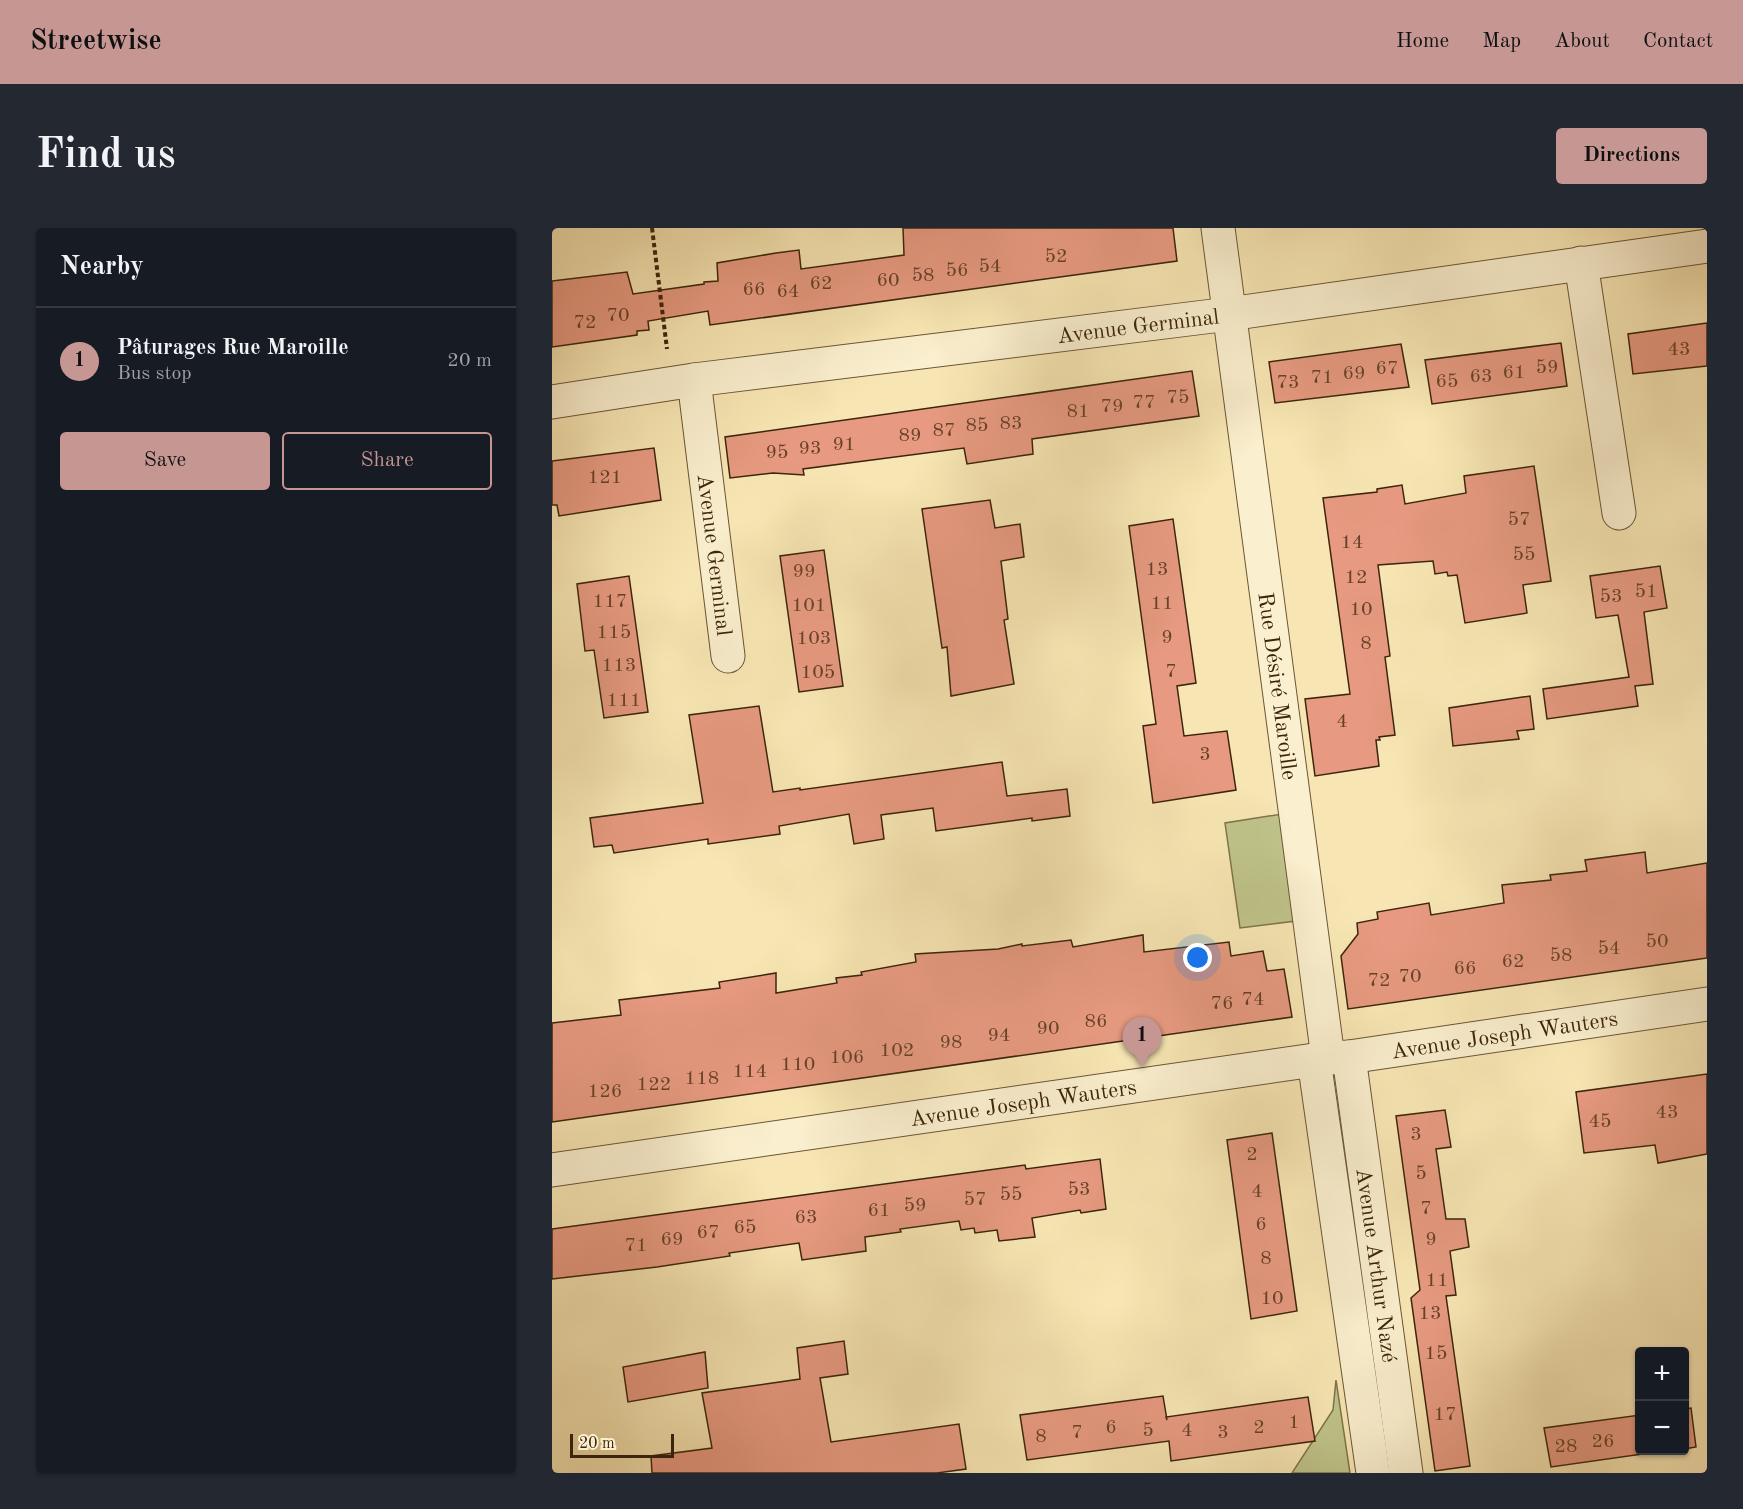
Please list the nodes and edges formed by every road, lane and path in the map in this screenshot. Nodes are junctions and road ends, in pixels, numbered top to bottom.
1 (652, 228) edge
2 (1218, 228) edge
3 (1707, 246) edge
4 (1581, 263) junction
5 (1230, 314) junction
6 (682, 382) junction
7 (552, 402) edge
8 (1619, 513) dead end
9 (728, 656) dead end
10 (1707, 1004) edge
11 (1330, 1058) junction
12 (552, 1170) edge
13 (1373, 1473) edge
14 (1406, 1473) edge

1 - 6 path
2 - 5 street, Rue Désiré Maroille
3 - 4 street, Avenue Germinal
4 - 5 street, Avenue Germinal
4 - 8 street
5 - 6 street, Avenue Germinal
5 - 11 street, Rue Désiré Maroille
6 - 7 street, Avenue Germinal
6 - 9 street, Avenue Germinal
10 - 11 street, Avenue Joseph Wauters
11 - 12 street, Avenue Joseph Wauters
11 - 13 street, Avenue Arthur Nazé
11 - 14 street, Avenue Arthur Nazé

